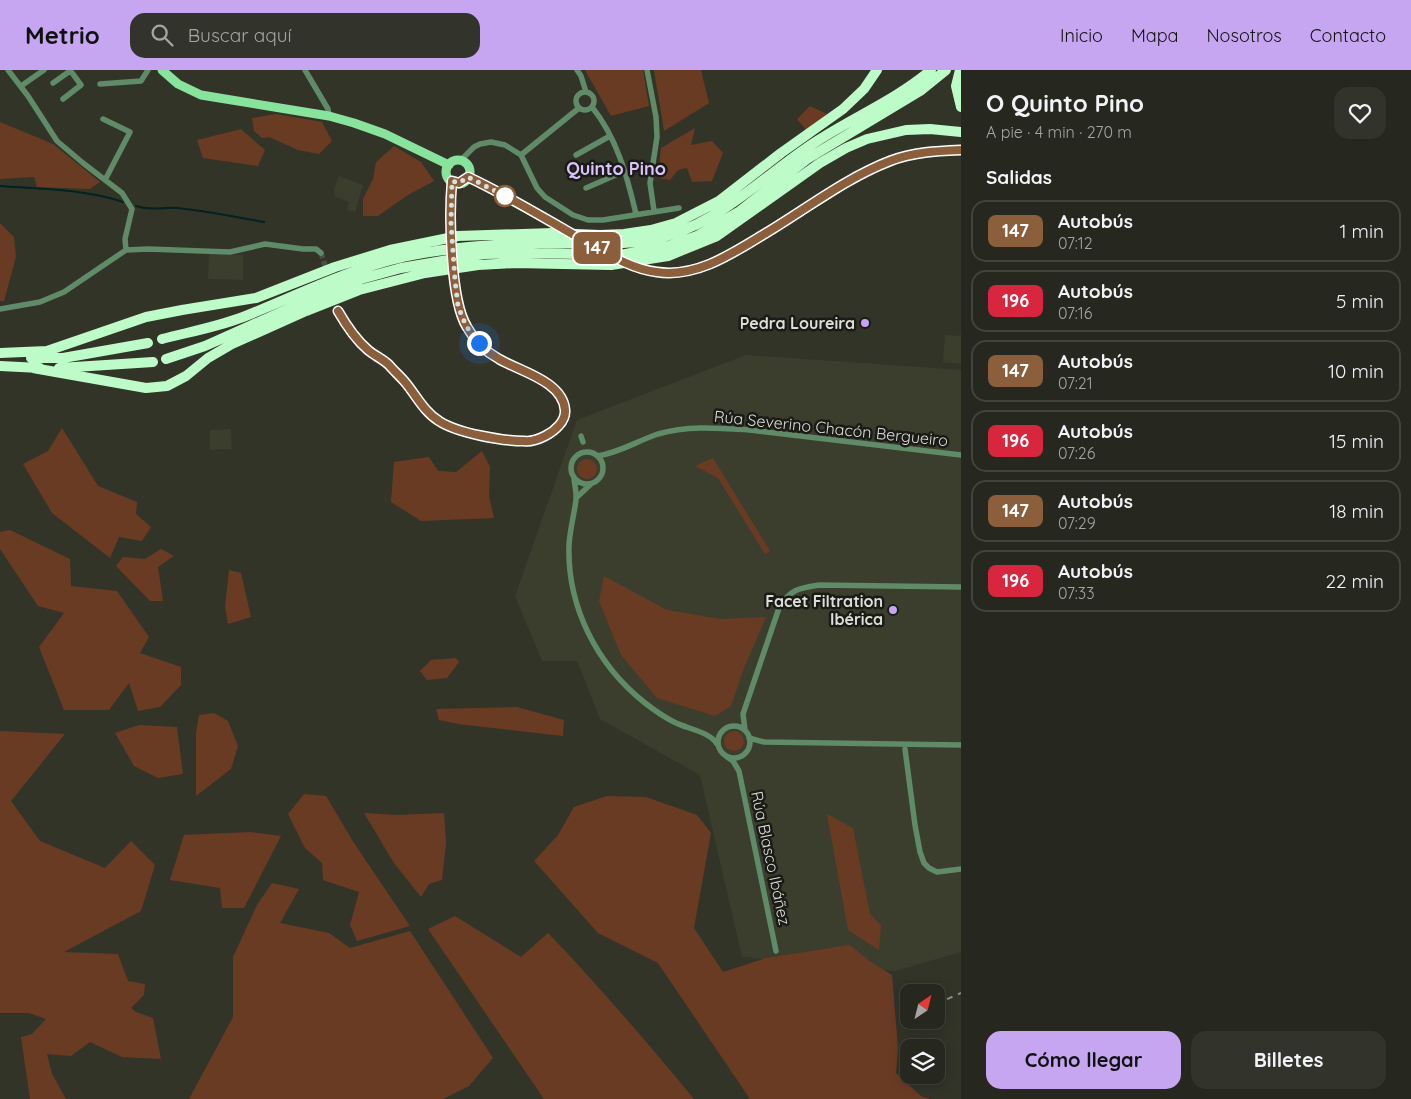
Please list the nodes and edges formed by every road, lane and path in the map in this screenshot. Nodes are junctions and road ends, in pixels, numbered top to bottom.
1 (8, 70) edge
2 (44, 70) edge
3 (70, 70) edge
4 (148, 70) edge
5 (162, 70) edge
6 (305, 70) edge
7 (577, 70) edge
8 (647, 70) edge
9 (931, 70) edge
10 (946, 70) edge
11 (960, 70) edge
12 (877, 71) edge
13 (53, 83) dead end
14 (100, 84) dead end
15 (21, 86) junction
16 (586, 92) junction
17 (63, 99) dead end
18 (961, 106) edge
19 (592, 107) junction
20 (579, 108) junction
21 (329, 116) junction
22 (103, 119) dead end
23 (961, 132) edge
24 (610, 136) junction
25 (961, 150) edge
26 (521, 155) junction
27 (576, 155) dead end
28 (461, 160) junction
29 (448, 165) junction
30 (625, 171) junction
31 (468, 177) junction
32 (105, 180) junction
33 (452, 181) junction
34 (586, 188) dead end
35 (679, 208) dead end
36 (654, 211) junction
37 (636, 214) junction
38 (126, 250) junction
39 (320, 252) dead end
40 (0, 309) edge
41 (338, 311) dead end
42 (162, 339) dead end
43 (148, 343) dead end
44 (0, 355) edge
45 (166, 359) dead end
46 (153, 362) dead end
47 (0, 366) edge
48 (33, 368) junction
49 (613, 453) junction
50 (961, 455) edge
51 (597, 456) junction
52 (602, 463) junction
53 (574, 477) junction
54 (590, 484) junction
55 (576, 498) junction
56 (961, 587) edge
57 (743, 714) junction
58 (732, 726) junction
59 (745, 730) junction
60 (721, 732) junction
61 (707, 735) junction
62 (749, 738) junction
63 (764, 742) junction
64 (717, 744) junction
65 (961, 745) edge
66 (747, 750) junction
67 (905, 750) dead end
68 (727, 756) junction
69 (739, 771) junction
70 (961, 869) edge
71 (776, 951) dead end

1 - 15 street
2 - 15 street
3 - 13 street
3 - 17 street
4 - 14 street
5 - 21 main road
6 - 21 street
7 - 16 street
8 - 36 street
9 - 42 highway
10 - 45 highway
11 - 18 highway
12 - 44 highway
15 - 32 street
16 - 19 street
16 - 20 street
19 - 20 street
19 - 24 street
20 - 26 street
21 - 29 main road
22 - 32 street
23 - 48 highway
24 - 27 street
24 - 30 street
25 - 31 main road, bridge
26 - 28 street
26 - 37 street
28 - 29 main road
28 - 31 main road
29 - 33 main road
30 - 34 street
30 - 37 street
31 - 33 main road
32 - 38 street
33 - 41 street, bridge
35 - 36 street
36 - 37 street
38 - 39 street
38 - 40 street
43 - 44 highway
46 - 48 highway
47 - 48 highway
49 - 50 street, Rúa Severino Chacón Bergueiro
49 - 51 street, Rúa Severino Chacón Bergueiro
49 - 52 street, Rúa Severino Chacón Bergueiro
51 - 52 street
51 - 53 street
52 - 54 street
53 - 54 street
53 - 55 street
54 - 55 street
55 - 61 street
56 - 57 street
57 - 58 street
57 - 59 street
58 - 59 street
58 - 60 street
59 - 62 street
60 - 61 street
60 - 64 street
61 - 64 street
62 - 63 street
62 - 66 street
63 - 65 street
63 - 66 street
64 - 68 street
66 - 68 street
66 - 69 street, Rúa Blasco Ibáñez
67 - 70 street
68 - 69 street, Rúa Blasco Ibáñez
69 - 71 street, Rúa Blasco Ibáñez

